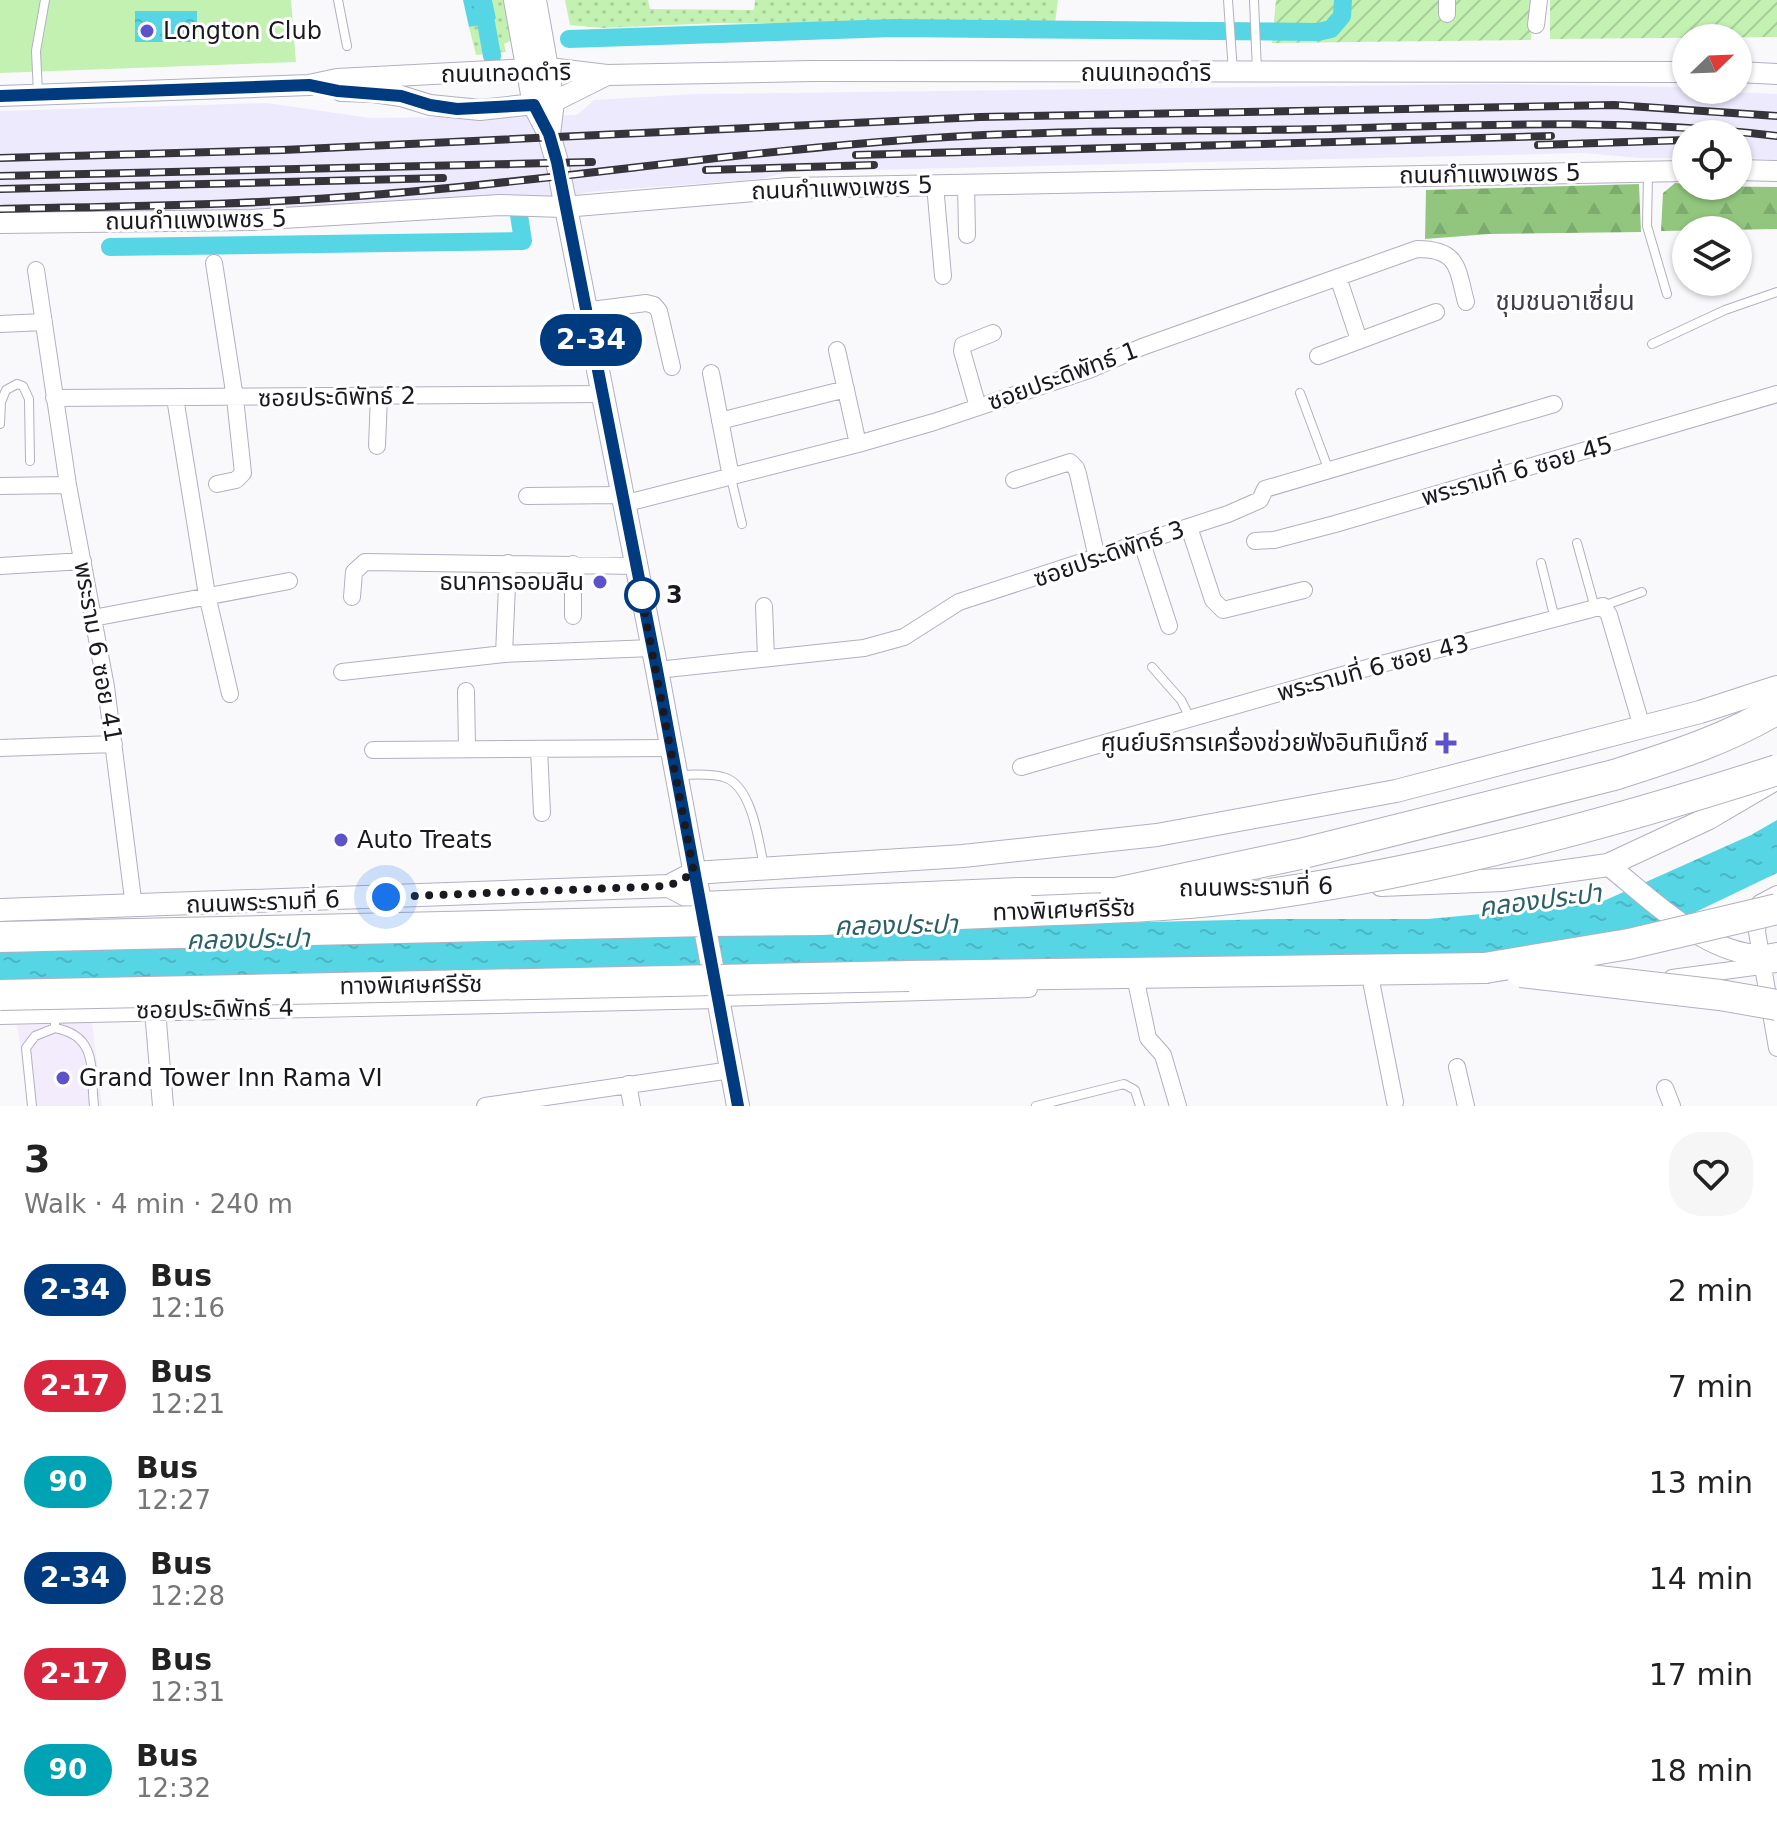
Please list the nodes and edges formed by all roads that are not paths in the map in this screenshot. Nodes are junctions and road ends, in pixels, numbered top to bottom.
1 (45, 0) edge
2 (338, 0) edge
3 (515, 0) edge
4 (535, 0) edge
5 (1228, 0) edge
6 (1254, 0) edge
7 (1539, 0) edge
8 (1536, 25) dead end
9 (347, 46) dead end
10 (539, 69) junction
11 (1672, 72) edge
12 (1233, 73) junction
13 (1257, 73) junction
14 (1752, 73) edge
15 (1777, 74) edge
16 (607, 75) junction
17 (309, 85) junction
18 (38, 95) junction
19 (0, 96) edge
20 (544, 104) junction
21 (1752, 170) edge
22 (1672, 171) edge
23 (1777, 171) edge
24 (1649, 172) junction
25 (966, 183) junction
26 (935, 185) junction
27 (564, 207) junction
28 (0, 223) edge
29 (967, 235) dead end
30 (214, 263) dead end
31 (36, 270) dead end
32 (943, 276) dead end
33 (1338, 277) junction
34 (1777, 292) edge
35 (1667, 294) dead end
36 (1466, 302) dead end
37 (584, 311) junction
38 (1436, 312) dead end
39 (44, 322) junction
40 (0, 324) edge
41 (993, 333) dead end
42 (1359, 340) junction
43 (1652, 344) dead end
44 (837, 350) dead end
45 (1318, 356) dead end
46 (672, 367) dead end
47 (711, 373) dead end
48 (846, 389) junction
49 (1300, 393) dead end
50 (603, 394) junction
51 (1777, 394) edge
52 (379, 396) junction
53 (175, 398) junction
54 (235, 398) junction
55 (63, 399) junction
56 (1554, 404) dead end
57 (978, 407) junction
58 (720, 421) junction
59 (0, 424) edge
60 (858, 444) junction
61 (377, 446) dead end
62 (30, 461) dead end
63 (1329, 471) junction
64 (731, 477) junction
65 (1014, 480) dead end
66 (217, 484) dead end
67 (68, 485) junction
68 (0, 486) edge
69 (527, 496) dead end
70 (622, 499) junction
71 (742, 524) dead end
72 (1189, 527) junction
73 (1255, 541) dead end
74 (1142, 543) junction
75 (1577, 543) dead end
76 (1097, 558) junction
77 (83, 561) junction
78 (508, 563) junction
79 (1541, 563) dead end
80 (573, 564) junction
81 (0, 566) edge
82 (636, 566) junction
83 (289, 581) dead end
84 (1304, 590) dead end
85 (1642, 592) dead end
86 (207, 595) junction
87 (352, 597) dead end
88 (764, 606) dead end
89 (1599, 607) junction
90 (573, 616) dead end
91 (93, 618) junction
92 (1555, 619) junction
93 (1169, 626) dead end
94 (504, 654) junction
95 (766, 658) junction
96 (654, 659) junction
97 (1152, 667) dead end
98 (342, 672) dead end
99 (1777, 687) edge
100 (466, 691) dead end
101 (230, 694) dead end
102 (1777, 709) edge
103 (1190, 718) junction
104 (1642, 727) junction
105 (114, 744) junction
106 (0, 748) edge
107 (672, 748) junction
108 (467, 749) junction
109 (539, 749) junction
110 (373, 750) dead end
111 (1021, 767) dead end
112 (1777, 770) edge
113 (676, 775) junction
114 (1777, 778) edge
115 (542, 813) dead end
116 (1608, 865) junction
117 (764, 867) junction
118 (694, 873) junction
119 (669, 886) junction
120 (1777, 894) edge
121 (701, 903) junction
122 (134, 907) junction
123 (1777, 909) edge
124 (0, 910) edge
125 (1032, 911) junction
126 (0, 937) edge
127 (1770, 960) edge
128 (1485, 968) junction
129 (1371, 981) junction
130 (1137, 986) junction
131 (0, 995) edge
132 (718, 998) junction
133 (155, 1010) junction
134 (0, 1014) edge
135 (1775, 1019) edge
136 (55, 1021) junction
137 (1777, 1048) edge
138 (1457, 1067) dead end
139 (731, 1070) junction
140 (628, 1084) junction
141 (1665, 1088) dead end
142 (1395, 1102) dead end
143 (32, 1106) edge
144 (94, 1106) edge
145 (163, 1106) edge
146 (485, 1106) edge
147 (632, 1106) edge
148 (738, 1106) edge
149 (1036, 1106) edge
150 (1140, 1106) edge
151 (1178, 1106) edge
152 (1466, 1106) edge
153 (1672, 1106) edge

1 - 18 lane
2 - 9 lane
3 - 10 main road
4 - 10 main road
5 - 12 lane
6 - 13 lane
7 - 8 street
10 - 16 street, ถนนเทอดดำริ
10 - 17 street, ถนนเทอดดำริ
10 - 20 main road
11 - 13 street, ถนนเทอดดำริ
12 - 13 street, ถนนเทอดดำริ
12 - 16 street, ถนนเทอดดำริ
14 - 15 street
16 - 20 street, ถนนเทอดดำริ
17 - 18 street, ถนนเทอดดำริ
17 - 20 street, ถนนเทอดดำริ
18 - 19 street, ถนนเทอดดำริ
20 - 27 main road
21 - 23 street
22 - 24 street, ถนนกำแพงเพชร 5
24 - 25 street, ถนนกำแพงเพชร 5
24 - 35 lane
25 - 26 street, ถนนกำแพงเพชร 5
25 - 29 street
26 - 27 street, ถนนกำแพงเพชร 5
26 - 32 street
27 - 28 street, ถนนกำแพงเพชร 5
27 - 37 main road
30 - 54 street
31 - 39 street, พระราม 6 ซอย 41
33 - 36 street, ซอยประดิพัทธ์ 1
33 - 42 street
33 - 57 street, ซอยประดิพัทธ์ 1
34 - 43 lane
37 - 46 street
37 - 50 main road
38 - 42 street
39 - 40 street
39 - 55 street, พระราม 6 ซอย 41
41 - 57 street
42 - 45 street
44 - 48 street
47 - 58 street
48 - 58 street
48 - 60 street
49 - 63 lane
50 - 52 street, ซอยประดิพัทธ์ 2
50 - 70 main road
51 - 73 street, พระรามที่ 6 ซอย 45
52 - 54 street, ซอยประดิพัทธ์ 2
52 - 61 street
53 - 54 street, ซอยประดิพัทธ์ 2
53 - 55 street, ซอยประดิพัทธ์ 2
53 - 86 street
54 - 66 street
55 - 67 street, พระราม 6 ซอย 41
56 - 63 street, ซอยประดิพัทธ์ 3
57 - 60 street, ซอยประดิพัทธ์ 1
58 - 64 street
59 - 62 lane
60 - 64 street, ซอยประดิพัทธ์ 1
63 - 72 street, ซอยประดิพัทธ์ 3
64 - 70 street, ซอยประดิพัทธ์ 1
64 - 71 lane
65 - 76 street
67 - 68 street
67 - 77 street, พระราม 6 ซอย 41
69 - 70 street, ซอยประดิพัทธ์ 1
70 - 82 main road
72 - 74 street, ซอยประดิพัทธ์ 3
72 - 84 street
74 - 76 street, ซอยประดิพัทธ์ 3
74 - 93 street
75 - 89 lane
76 - 95 street, ซอยประดิพัทธ์ 3
77 - 81 street
77 - 91 street, พระราม 6 ซอย 41
78 - 80 street
78 - 87 street
78 - 94 street
79 - 92 lane
80 - 82 street
80 - 90 street
82 - 96 main road
83 - 86 street
85 - 89 lane
86 - 91 street
86 - 101 street
88 - 95 street
89 - 92 street, พระรามที่ 6 ซอย 43
89 - 104 street
91 - 105 street, พระราม 6 ซอย 41
92 - 103 street, พระรามที่ 6 ซอย 43
94 - 96 street, ซอยประดิพัทธ์ 3
94 - 98 street, ซอยประดิพัทธ์ 3
95 - 96 street, ซอยประดิพัทธ์ 3
96 - 107 main road
97 - 103 lane
99 - 104 main road, ถนนพระรามที่ 6
100 - 108 street
102 - 125 highway, bridge
103 - 111 street, พระรามที่ 6 ซอย 43
104 - 117 main road, ถนนพระรามที่ 6
105 - 106 street
105 - 122 street, พระราม 6 ซอย 41
107 - 109 street
107 - 113 main road
108 - 109 street
108 - 110 street
109 - 115 street
112 - 125 highway, ทางพิเศษศรีรัช, bridge
113 - 117 lane
113 - 118 main road
114 - 116 main road, ถนนพระรามที่ 6
116 - 121 main road, ถนนพระรามที่ 6
116 - 127 street
117 - 118 main road, ถนนพระรามที่ 6
118 - 119 main road, ถนนพระรามที่ 6
118 - 121 main road
119 - 121 main road
119 - 122 main road, ถนนพระรามที่ 6
120 - 127 street
121 - 132 main road
122 - 124 main road, ถนนพระรามที่ 6
123 - 128 highway, ทางพิเศษศรีรัช, bridge
125 - 126 highway, ทางพิเศษศรีรัช, bridge
127 - 129 street
127 - 135 street
128 - 131 highway, ทางพิเศษศรีรัช, bridge
128 - 135 highway, bridge
129 - 130 street
129 - 142 street
130 - 132 street
130 - 151 street
132 - 133 street, ซอยประดิพัทธ์ 4
132 - 139 main road
133 - 136 street, ซอยประดิพัทธ์ 4
133 - 145 street
134 - 136 street, ซอยประดิพัทธ์ 4
135 - 137 street
136 - 143 lane
136 - 144 lane
138 - 152 street
139 - 140 street
139 - 148 main road
140 - 146 street
140 - 147 street
141 - 153 street
149 - 150 lane

